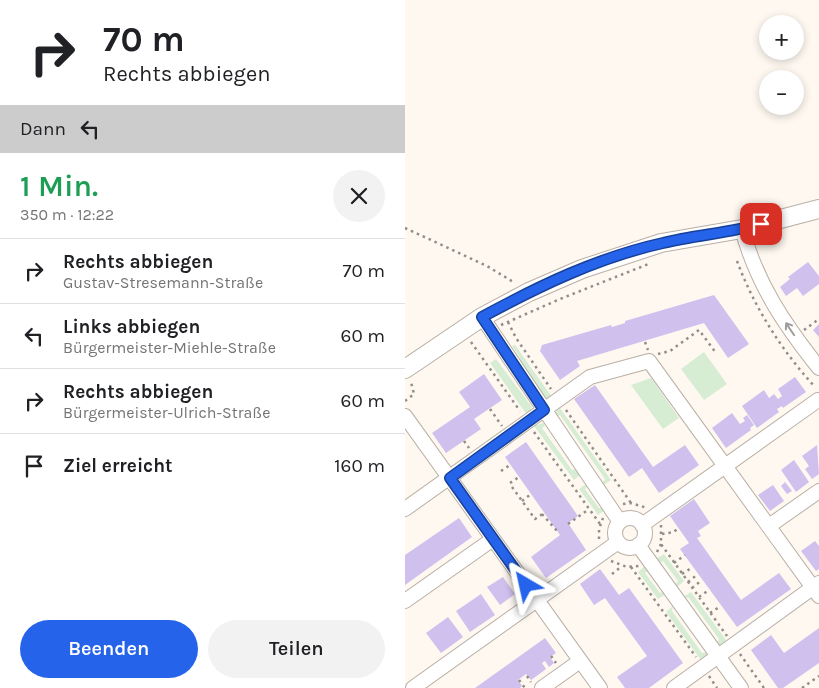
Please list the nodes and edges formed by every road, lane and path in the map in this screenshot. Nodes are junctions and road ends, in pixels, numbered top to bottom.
1 (819, 209) edge
2 (405, 228) edge
3 (742, 229) junction
4 (653, 262) dead end
5 (529, 292) junction
6 (819, 319) edge
7 (508, 322) junction
8 (486, 324) junction
9 (795, 337) junction
10 (463, 346) dead end
11 (715, 353) dead end
12 (650, 356) dead end
13 (819, 368) edge
14 (411, 376) edge
15 (405, 386) edge
16 (559, 400) junction
17 (818, 400) edge
18 (405, 401) edge
19 (490, 409) dead end
20 (544, 410) junction
21 (405, 416) edge
22 (509, 435) junction
23 (510, 465) dead end
24 (726, 466) junction
25 (501, 471) dead end
26 (519, 477) dead end
27 (450, 478) junction
28 (509, 483) dead end
29 (513, 488) dead end
30 (819, 491) edge
31 (531, 494) dead end
32 (522, 501) junction
33 (631, 503) dead end
34 (405, 509) edge
35 (589, 509) dead end
36 (621, 522) junction
37 (568, 524) dead end
38 (642, 525) junction
39 (769, 526) junction
40 (678, 528) dead end
41 (558, 532) dead end
42 (662, 534) dead end
43 (493, 539) junction
44 (618, 542) junction
45 (661, 544) dead end
46 (639, 545) junction
47 (685, 555) dead end
48 (674, 563) junction
49 (623, 566) dead end
50 (631, 567) dead end
51 (693, 567) dead end
52 (612, 574) dead end
53 (682, 574) junction
54 (698, 574) dead end
55 (702, 580) dead end
56 (688, 582) junction
57 (692, 588) junction
58 (817, 589) edge
59 (709, 590) dead end
60 (699, 597) junction
61 (537, 600) junction
62 (405, 601) edge
63 (721, 606) dead end
64 (710, 613) junction
65 (734, 645) junction
66 (719, 656) junction
67 (580, 661) junction
68 (703, 667) junction
69 (819, 676) edge
70 (519, 680) dead end
71 (413, 688) edge
72 (525, 688) edge
73 (542, 688) edge
74 (599, 688) edge
75 (675, 688) edge
76 (717, 688) edge
77 (741, 688) edge
78 (764, 688) edge
79 (802, 688) edge

1 - 3 main road
2 - 5 path
3 - 5 main road
9 -> 3 street
4 - 7 path
5 - 8 main road
6 - 9 path
7 - 8 path
7 - 16 path
8 - 10 path
8 - 14 main road
8 - 20 street
9 - 13 street
11 - 12 path
14 - 15 path
14 - 18 path
16 - 20 street
16 - 24 street
16 - 33 path
17 - 24 street
19 - 22 path
20 - 22 street
20 - 36 street
21 - 27 street
22 - 27 street
23 - 25 path
24 - 38 street
24 - 39 street
26 - 28 path
27 - 34 street
27 - 43 street
29 - 32 path
30 - 39 street
31 - 32 path
32 - 41 path
35 - 37 path
36 - 38 street
36 - 44 street
38 - 46 street
39 - 58 street
40 - 42 path
43 - 61 street
43 - 62 street
44 - 46 street
44 - 61 street
45 - 48 path
46 - 66 street
47 - 48 path
48 - 53 path
49 - 52 path
50 - 68 path
51 - 53 path
53 - 56 path
54 - 56 path
55 - 57 path
56 - 57 path
57 - 60 path
58 - 65 street
59 - 60 path
60 - 64 path
61 - 67 street
61 - 71 street
63 - 64 path
64 - 65 path
65 - 66 street
65 - 78 path
66 - 68 street
66 - 77 street
67 - 73 street
67 - 74 street
68 - 75 street
68 - 76 path
69 - 79 path
70 - 72 path

